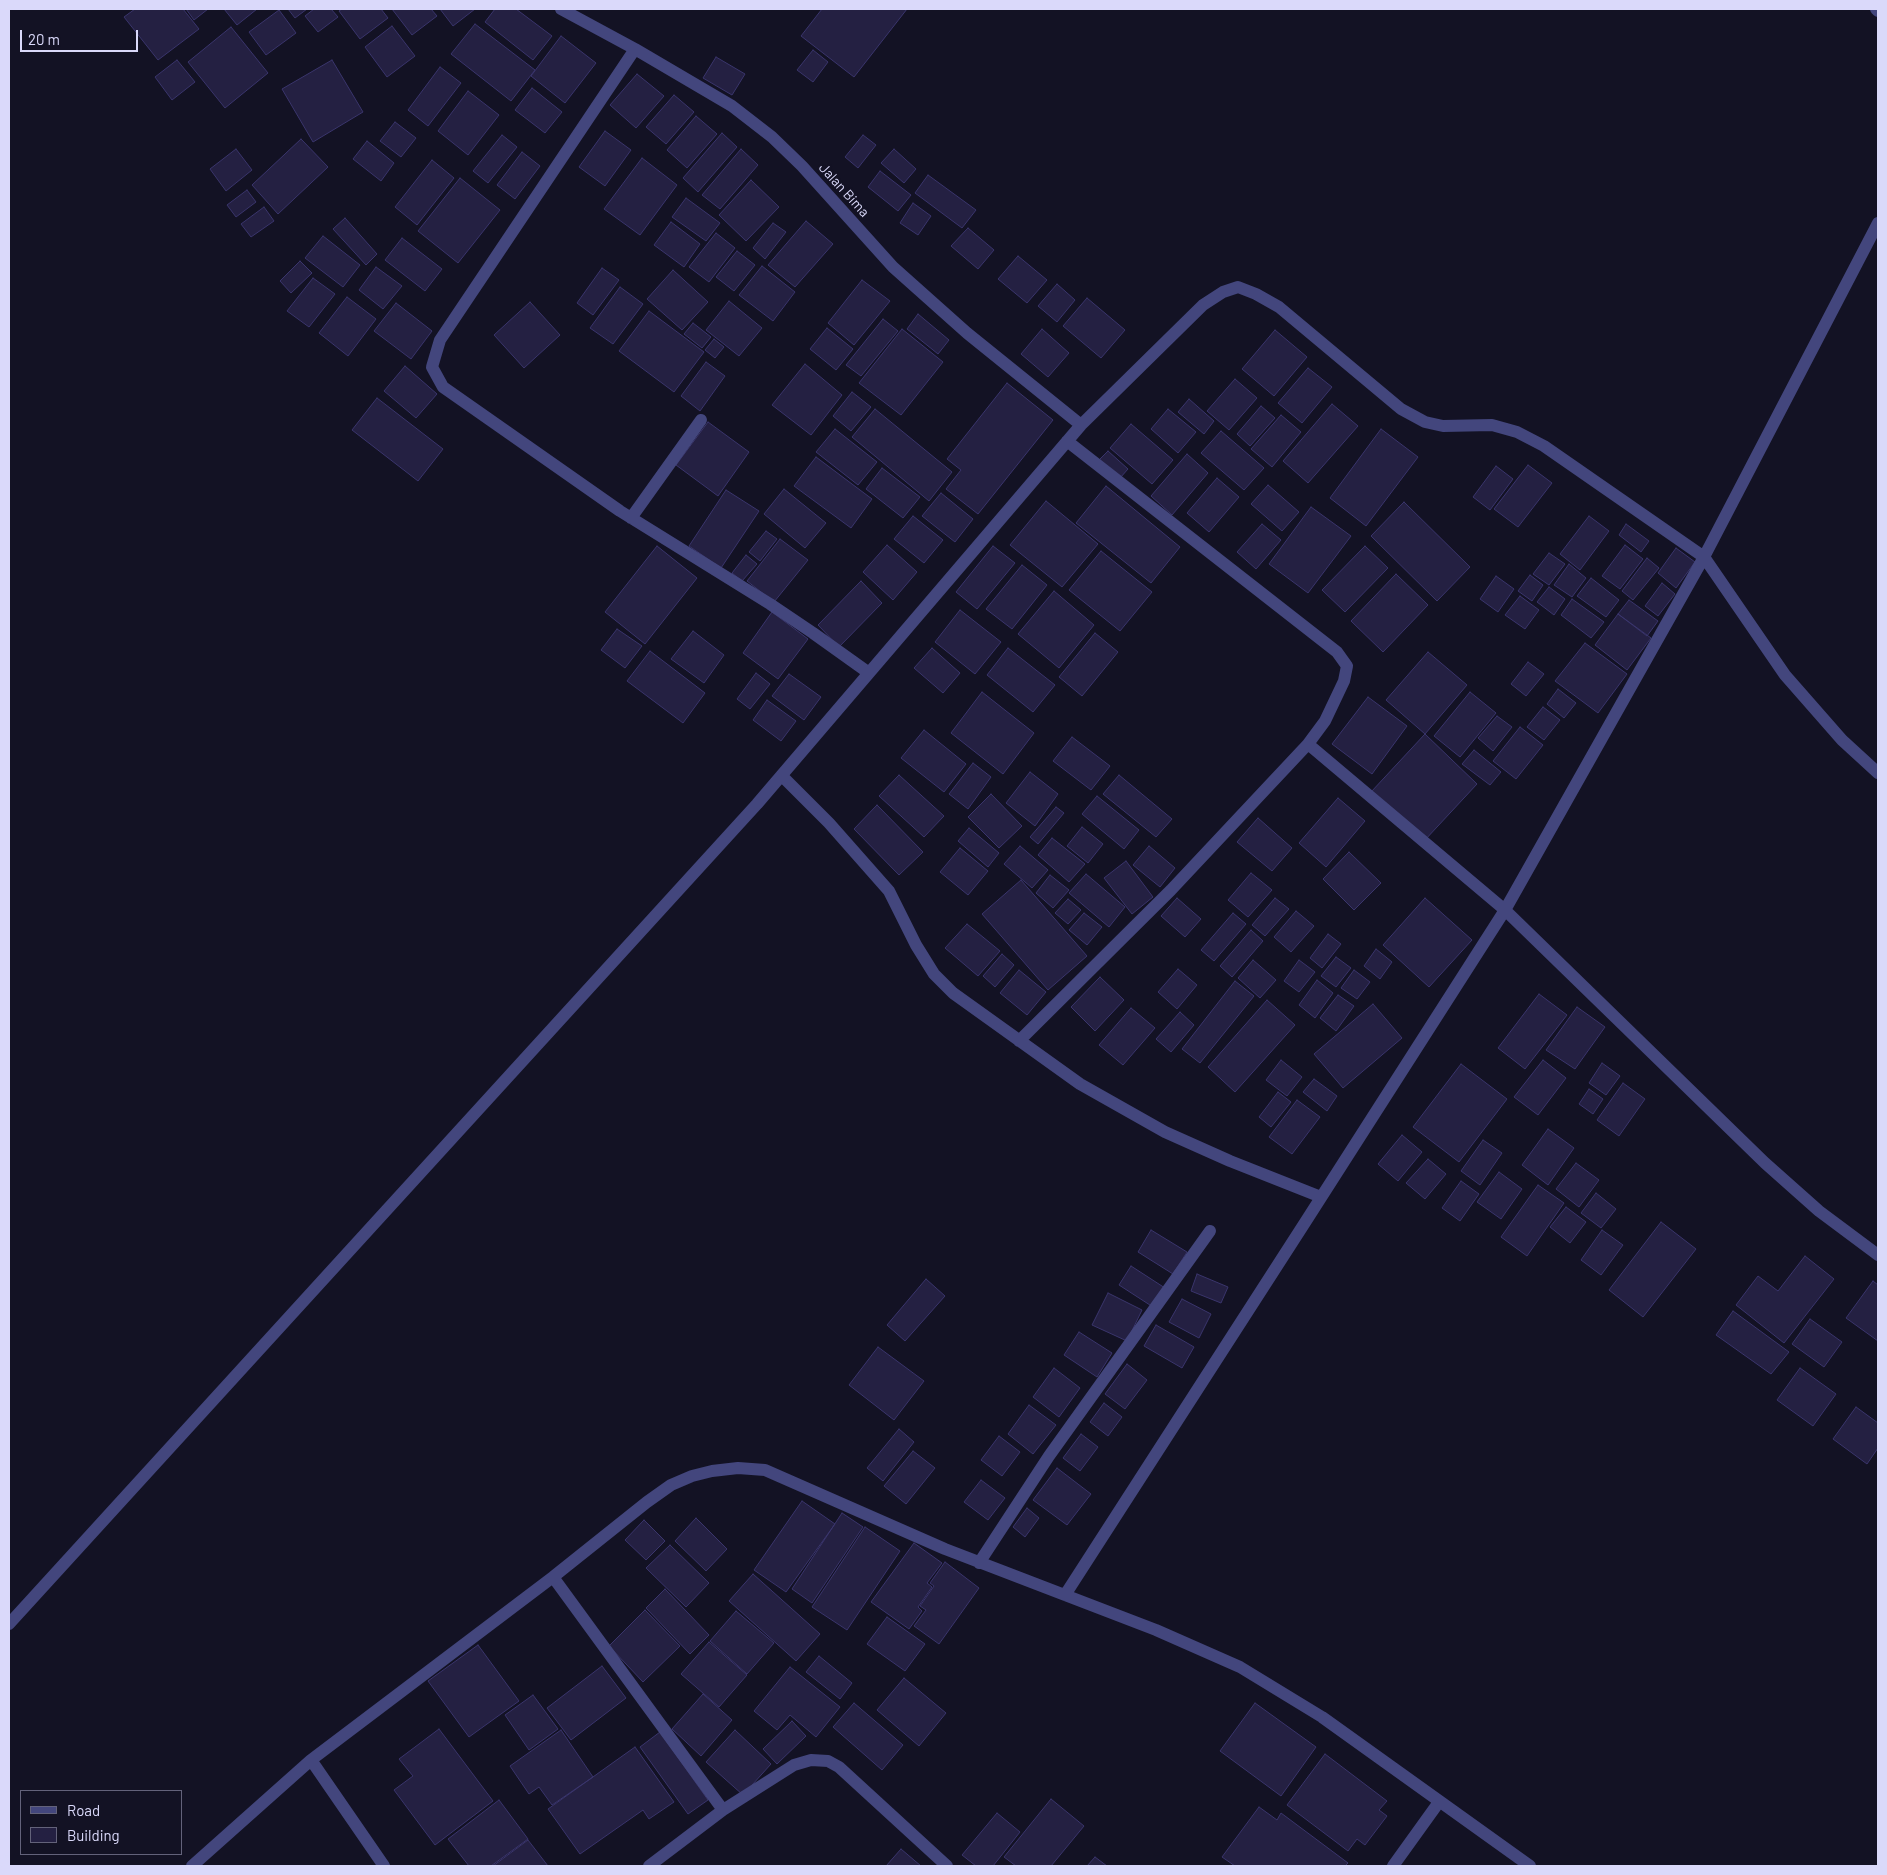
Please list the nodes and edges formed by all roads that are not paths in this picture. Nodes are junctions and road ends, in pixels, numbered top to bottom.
1 (561, 9) edge
2 (635, 49) junction
3 (1878, 222) edge
4 (701, 420) dead end
5 (1081, 425) junction
6 (1067, 441) junction
7 (631, 518) junction
8 (1704, 557) junction
9 (869, 673) junction
10 (1308, 744) junction
11 (1878, 773) edge
12 (782, 776) junction
13 (1504, 910) junction
14 (1018, 1041) junction
15 (1321, 1197) junction
16 (1210, 1231) dead end
17 (1878, 1255) edge
18 (979, 1563) junction
19 (553, 1577) junction
20 (1065, 1595) junction
21 (9, 1624) edge
22 (311, 1760) junction
23 (1439, 1802) junction
24 (723, 1810) junction
25 (192, 1866) edge
26 (384, 1866) edge
27 (649, 1866) edge
28 (947, 1866) edge
29 (1392, 1866) edge
30 (1530, 1866) edge

1 - 2 street, Jalan Bima
2 - 5 street, Jalan Bima
2 - 7 street
3 - 8 street
4 - 7 street
5 - 6 street
5 - 8 street
6 - 9 street
6 - 10 street
7 - 9 street
8 - 11 street
8 - 13 street
9 - 12 street
10 - 13 street
10 - 14 street
12 - 14 street
12 - 21 street
13 - 15 street
13 - 17 street
14 - 15 street
15 - 20 street
16 - 18 street
18 - 19 street
18 - 20 street
19 - 22 street
19 - 24 street
20 - 23 street
22 - 25 street
22 - 26 street
23 - 29 street
23 - 30 street
24 - 27 street
24 - 28 street

